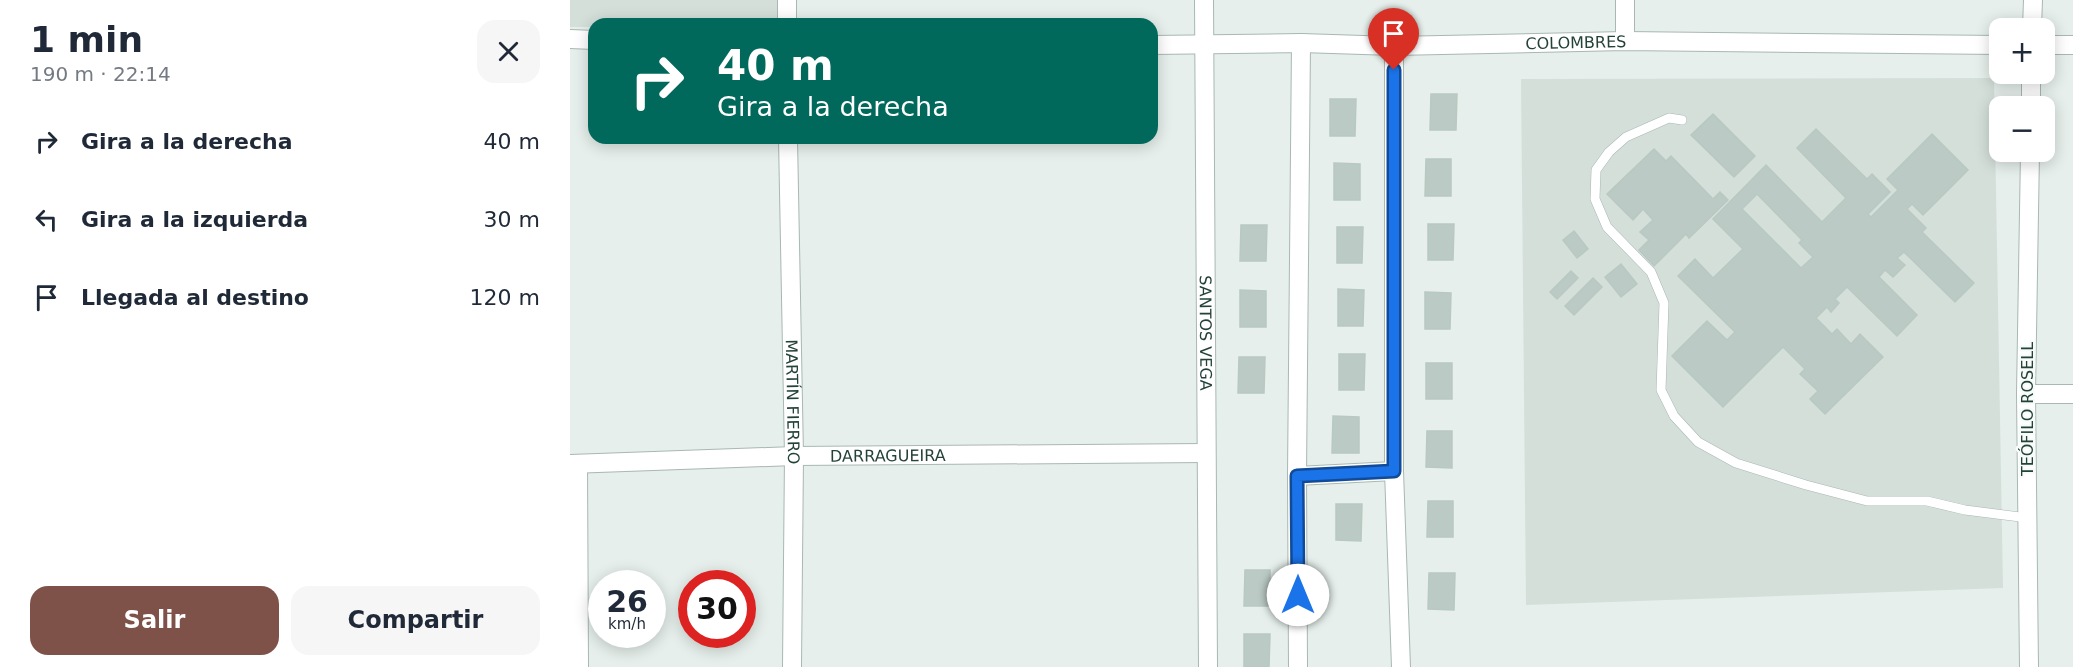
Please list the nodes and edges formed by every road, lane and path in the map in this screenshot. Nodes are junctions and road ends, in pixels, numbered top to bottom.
1 (787, 0) edge
2 (1204, 0) edge
3 (1625, 0) edge
4 (2033, 0) edge
5 (787, 18) edge
6 (2032, 18) edge
7 (570, 39) edge
8 (588, 40) edge
9 (1625, 41) junction
10 (1301, 43) junction
11 (1204, 44) junction
12 (1158, 45) edge
13 (1989, 45) edge
14 (2055, 45) edge
15 (2073, 45) edge
16 (1394, 46) junction
17 (1682, 120) dead end
18 (788, 144) edge
19 (2030, 162) edge
20 (2026, 394) junction
21 (2073, 394) edge
22 (1206, 453) junction
23 (794, 456) junction
24 (574, 464) edge
25 (1394, 471) junction
26 (1297, 476) junction
27 (2028, 518) junction
28 (579, 667) edge
29 (792, 667) edge
30 (1208, 667) edge
31 (1298, 667) edge
32 (1401, 667) edge
33 (2029, 667) edge

1 - 5 street
2 - 11 street, SANTOS VEGA
3 - 9 street
4 - 6 street
7 - 8 street
9 - 13 street, COLOMBRES
9 - 16 street, COLOMBRES
10 - 11 street, COLOMBRES
10 - 16 street, COLOMBRES
10 - 26 street
11 - 12 street, COLOMBRES
11 - 22 street, SANTOS VEGA
14 - 15 street
16 - 25 street
17 - 27 lane
18 - 23 street, MARTÍN FIERRO
19 - 20 street, TEÓFILO ROSELL
20 - 21 street
20 - 27 street, TEÓFILO ROSELL
22 - 23 street, DARRAGUEIRA
22 - 30 street, SANTOS VEGA
23 - 24 street, DARRAGUEIRA
23 - 29 street, MARTÍN FIERRO
24 - 28 street
25 - 26 street
25 - 32 street
26 - 31 street
27 - 33 street, TEÓFILO ROSELL

